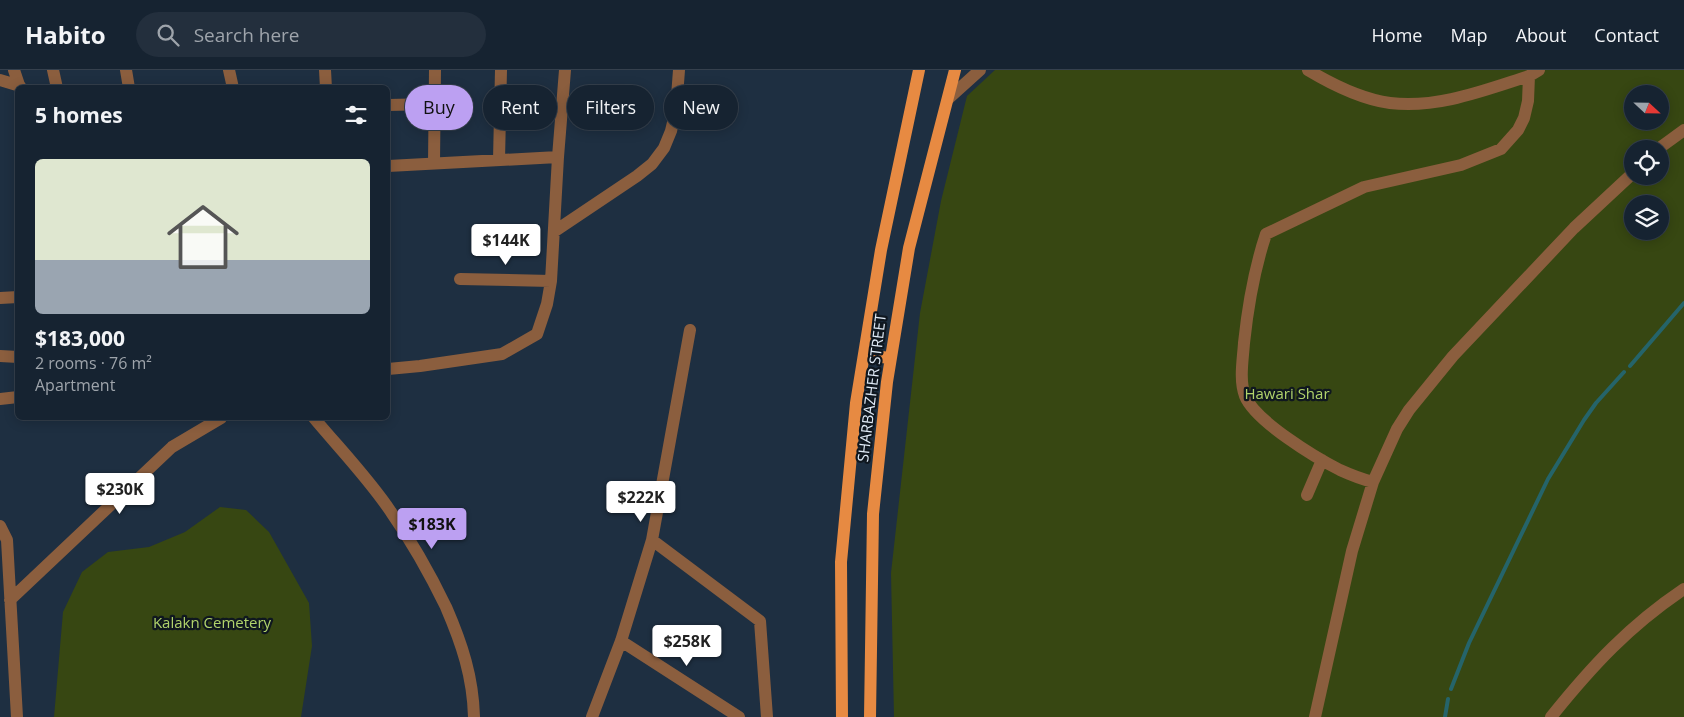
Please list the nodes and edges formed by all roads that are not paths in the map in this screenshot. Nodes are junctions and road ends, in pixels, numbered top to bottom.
1 (14, 70) edge
2 (53, 70) edge
3 (126, 70) edge
4 (229, 70) edge
5 (325, 70) edge
6 (435, 70) edge
7 (501, 70) edge
8 (565, 70) edge
9 (679, 70) edge
10 (919, 70) edge
11 (955, 70) edge
12 (980, 70) edge
13 (1308, 70) edge
14 (1534, 73) edge
15 (0, 80) edge
16 (15, 85) edge
17 (19, 85) edge
18 (56, 85) edge
19 (128, 85) edge
20 (232, 85) edge
21 (326, 85) edge
22 (435, 85) edge
23 (949, 98) junction
24 (390, 105) edge
25 (405, 105) edge
26 (434, 130) edge
27 (1684, 130) edge
28 (1669, 141) edge
29 (558, 157) junction
30 (499, 160) junction
31 (434, 163) junction
32 (390, 166) edge
33 (1624, 181) edge
34 (555, 231) junction
35 (460, 279) dead end
36 (551, 281) junction
37 (15, 297) edge
38 (0, 298) edge
39 (690, 330) dead end
40 (864, 355) junction
41 (0, 356) edge
42 (15, 357) edge
43 (890, 358) junction
44 (390, 370) edge
45 (15, 397) edge
46 (0, 399) edge
47 (218, 420) edge
48 (316, 420) edge
49 (1322, 460) junction
50 (1373, 482) junction
51 (1307, 495) dead end
52 (0, 526) edge
53 (652, 540) junction
54 (1684, 589) edge
55 (10, 600) junction
56 (621, 641) junction
57 (17, 717) edge
58 (474, 717) edge
59 (592, 717) edge
60 (739, 717) edge
61 (767, 717) edge
62 (842, 717) edge
63 (870, 717) edge
64 (1315, 717) edge
65 (1551, 717) edge

1 - 17 street
2 - 18 street
3 - 19 street
4 - 20 street
5 - 21 street
6 - 22 street
7 - 30 street
8 - 29 street
9 - 34 street
10 - 40 main road, SHARBAZHER STREET
11 - 23 main road, SHARBAZHER STREET
12 - 23 street
13 - 14 street
14 - 49 street
15 - 16 street
23 - 43 main road, SHARBAZHER STREET
24 - 25 street
26 - 31 street
27 - 28 street
29 - 30 street
29 - 34 street
30 - 31 street
31 - 32 street
33 - 50 street
34 - 36 street
35 - 36 street
36 - 44 street
37 - 38 street
39 - 53 street
40 - 43 main road
40 - 62 main road, SHARBAZHER STREET
41 - 42 street
43 - 63 main road, SHARBAZHER STREET
45 - 46 street
47 - 55 street
48 - 58 street
49 - 50 street
49 - 51 street
50 - 64 street
52 - 55 street
53 - 56 street
53 - 61 street
54 - 65 street
55 - 57 street
56 - 59 street
56 - 60 street

